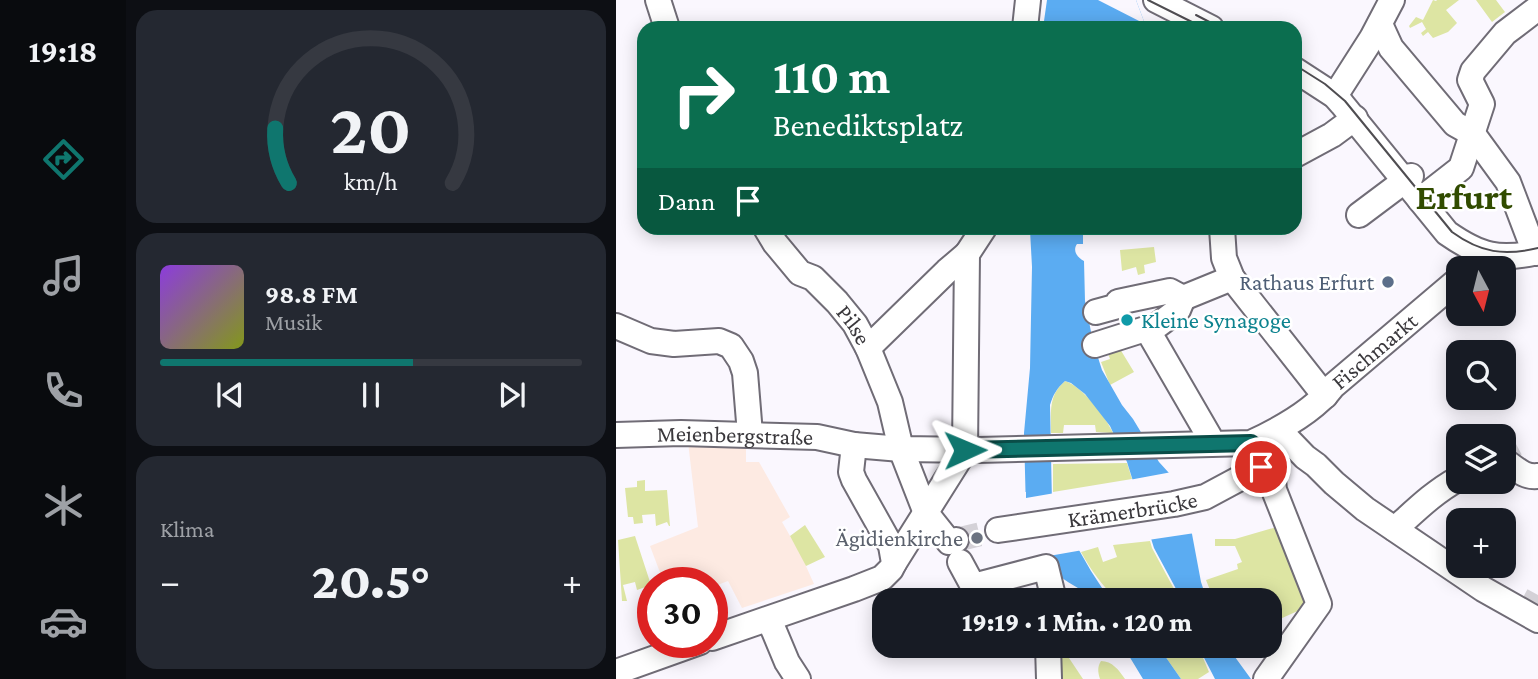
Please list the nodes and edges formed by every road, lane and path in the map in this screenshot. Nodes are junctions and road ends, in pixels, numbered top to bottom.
1 (658, 0) edge
2 (1028, 0) edge
3 (1156, 0) edge
4 (1392, 0) edge
5 (1538, 8) edge
6 (665, 21) edge
7 (1026, 21) edge
8 (1197, 21) edge
9 (1376, 32) junction
10 (1302, 75) edge
11 (1335, 96) junction
12 (1363, 128) junction
13 (1464, 129) junction
14 (1302, 151) edge
15 (1408, 178) junction
16 (1420, 200) junction
17 (1359, 215) dead end
18 (770, 235) edge
19 (979, 235) edge
20 (1222, 235) edge
21 (1537, 252) edge
22 (967, 254) junction
23 (1477, 256) edge
24 (1514, 256) edge
25 (1232, 278) junction
26 (1446, 290) edge
27 (1180, 307) junction
28 (1096, 312) dead end
29 (616, 326) edge
30 (1152, 327) junction
31 (1095, 345) dead end
32 (868, 348) junction
33 (1329, 391) junction
34 (1279, 430) junction
35 (750, 434) junction
36 (616, 435) edge
37 (1210, 444) junction
38 (854, 445) junction
39 (901, 449) junction
40 (965, 450) junction
41 (1261, 456) junction
42 (1310, 461) junction
43 (1516, 468) edge
44 (1538, 476) edge
45 (1446, 485) edge
46 (926, 513) junction
47 (1395, 529) junction
48 (998, 530) tunnel mouth
49 (888, 571) junction
50 (1056, 588) edge
51 (769, 619) junction
52 (1538, 620) edge
53 (728, 633) edge
54 (655, 658) edge
55 (1048, 658) edge
56 (616, 672) edge
57 (798, 679) edge
58 (1049, 679) edge
59 (1266, 679) edge

1 - 6 street
2 - 7 street
3 - 8 street
4 - 9 street
5 - 13 street
9 - 11 street
9 - 13 street
10 - 11 street
11 - 12 street
12 - 14 street
12 - 15 street
13 - 16 street
13 - 21 street
15 - 16 street
15 - 17 street
16 - 23 street
18 - 32 street, Pilse
19 - 22 street
20 - 25 street
21 - 24 street
22 - 32 street
22 - 40 street
25 - 27 street
25 - 33 street
26 - 33 street, Fischmarkt
27 - 28 street
27 - 30 street
29 - 35 street
30 - 31 street
30 - 37 street
32 - 39 street, Pilse
33 - 34 street, Fischmarkt
34 - 41 street, Krämerbrücke
34 - 42 street
35 - 36 street, Meienbergstraße
35 - 38 street, Meienbergstraße
37 - 40 street, Meienbergstraße
37 - 41 street, Meienbergstraße
38 - 39 street, Meienbergstraße
38 - 49 street
39 - 40 street, Meienbergstraße
39 - 46 street, Pilse
40 - 46 street
41 - 42 street, Meienbergstraße
41 - 48 street, Krämerbrücke
41 - 59 street
42 - 47 street
43 - 44 street
45 - 47 street
46 - 49 street
46 - 50 street, Pilse
47 - 52 street
49 - 51 street
51 - 53 street
51 - 57 street
54 - 56 street
55 - 58 street

